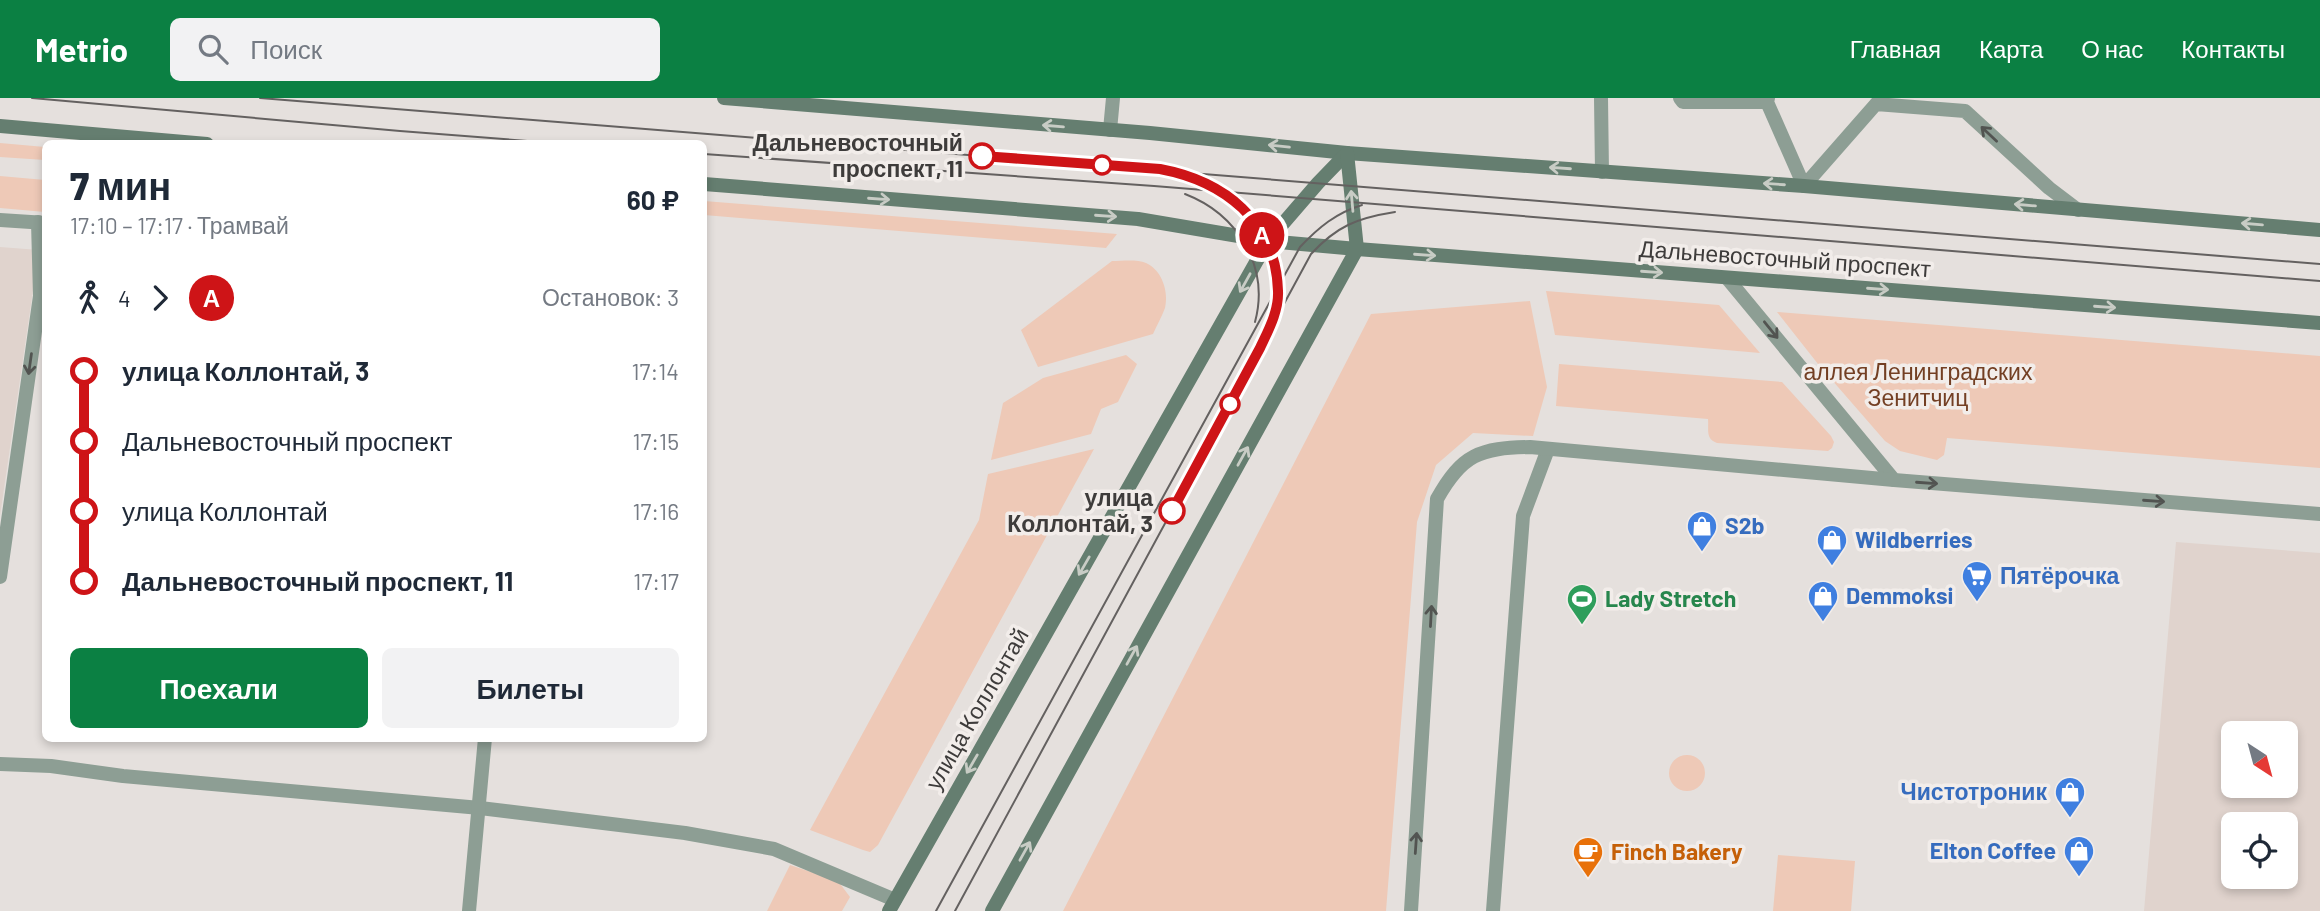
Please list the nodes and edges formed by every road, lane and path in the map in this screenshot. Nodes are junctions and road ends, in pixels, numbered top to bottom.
1 (724, 98) edge
2 (1113, 98) edge
3 (1601, 98) edge
4 (1681, 98) edge
5 (1767, 100) edge
6 (1966, 105) edge
7 (0, 126) edge
8 (1110, 130) junction
9 (161, 140) edge
10 (1347, 153) junction
11 (1602, 172) junction
12 (707, 184) edge
13 (1804, 186) junction
14 (2078, 210) junction
15 (0, 219) edge
16 (42, 223) edge
17 (2320, 230) edge
18 (1268, 241) junction
19 (1357, 249) junction
20 (1727, 278) junction
21 (2320, 323) edge
22 (1548, 449) junction
23 (1894, 481) junction
24 (2320, 514) edge
25 (0, 578) edge
26 (485, 742) edge
27 (0, 764) edge
28 (480, 808) junction
29 (892, 906) edge
30 (998, 907) edge
31 (469, 911) edge
32 (1411, 911) edge
33 (1493, 911) edge

8 -> 1 main road
2 - 8 street
3 - 11 street
4 - 5 street
5 - 13 street
6 - 13 street
14 -> 6 street
7 - 9 main road
10 -> 8 main road
11 -> 10 main road
10 - 18 main road, улица Коллонтай
19 -> 10 main road
13 -> 11 main road
12 -> 18 main road, Дальневосточный проспект
14 -> 13 main road
17 -> 14 main road
15 - 16 street
16 -> 25 street
18 - 19 main road, Дальневосточный проспект
18 -> 29 main road, улица Коллонтай
19 -> 20 main road, Дальневосточный проспект
30 -> 19 main road
20 -> 21 main road, Дальневосточный проспект
20 -> 23 street
22 - 23 street
32 -> 22 street
22 - 33 street
23 -> 24 street
26 - 28 street
27 - 28 street
28 - 29 street
28 - 31 street

